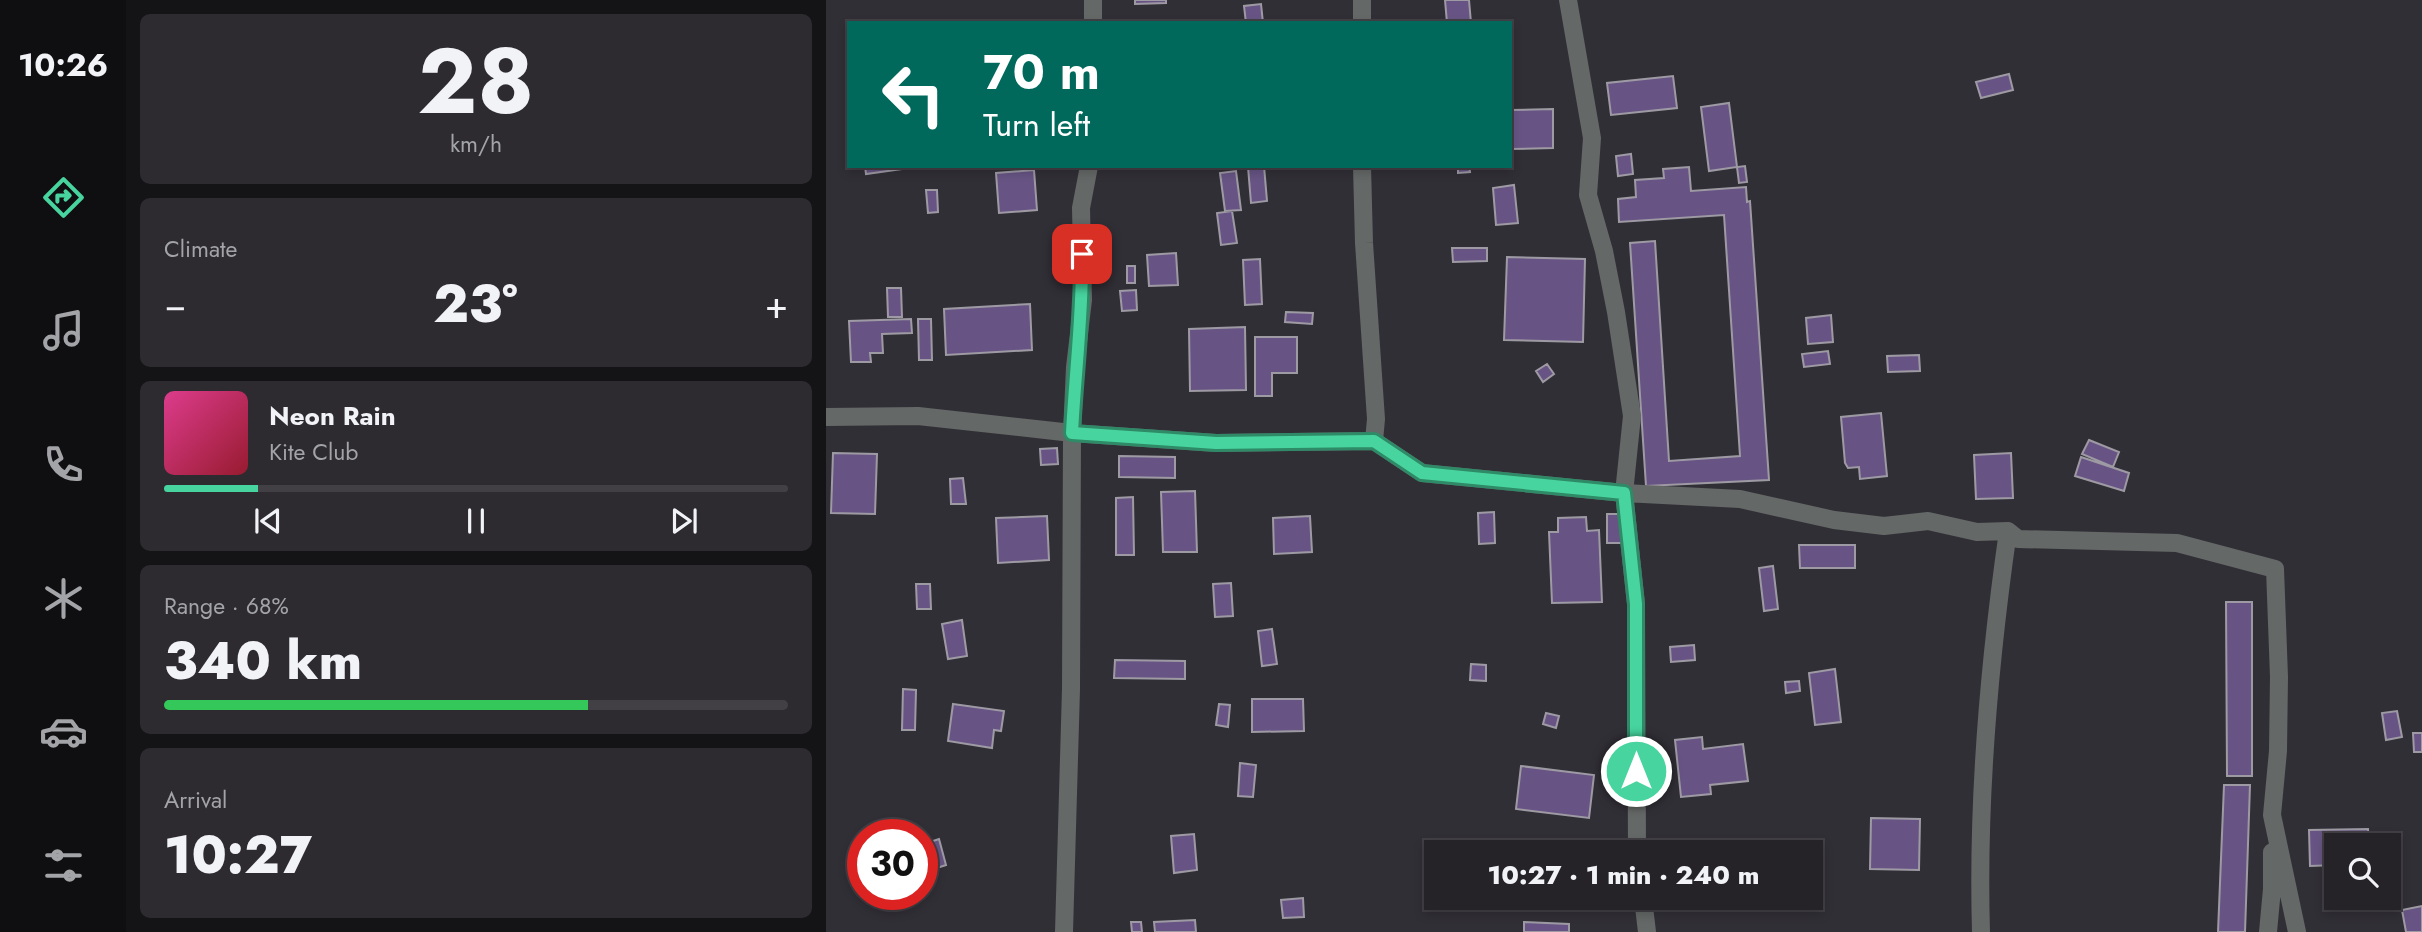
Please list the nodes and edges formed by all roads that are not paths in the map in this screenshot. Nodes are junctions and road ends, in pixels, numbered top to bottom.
1 (1093, 0) edge
2 (1362, 0) edge
3 (1568, 0) edge
4 (1093, 21) edge
5 (1362, 21) edge
6 (1089, 168) edge
7 (1362, 168) edge
8 (826, 417) edge
9 (1072, 433) junction
10 (1374, 441) junction
11 (1624, 493) junction
12 (2008, 531) junction
13 (2272, 815) junction
14 (1637, 840) edge
15 (1644, 910) edge
16 (1064, 932) edge
17 (1647, 932) edge
18 (1981, 932) edge
19 (2268, 932) edge
20 (2297, 932) edge

1 - 4 street
2 - 5 street
3 - 11 street
6 - 9 street
7 - 10 street
8 - 9 street
9 - 10 street
9 - 16 street
10 - 11 street
11 - 12 street
11 - 14 street
12 - 13 street
12 - 18 street
13 - 19 street
13 - 20 street
15 - 17 street

